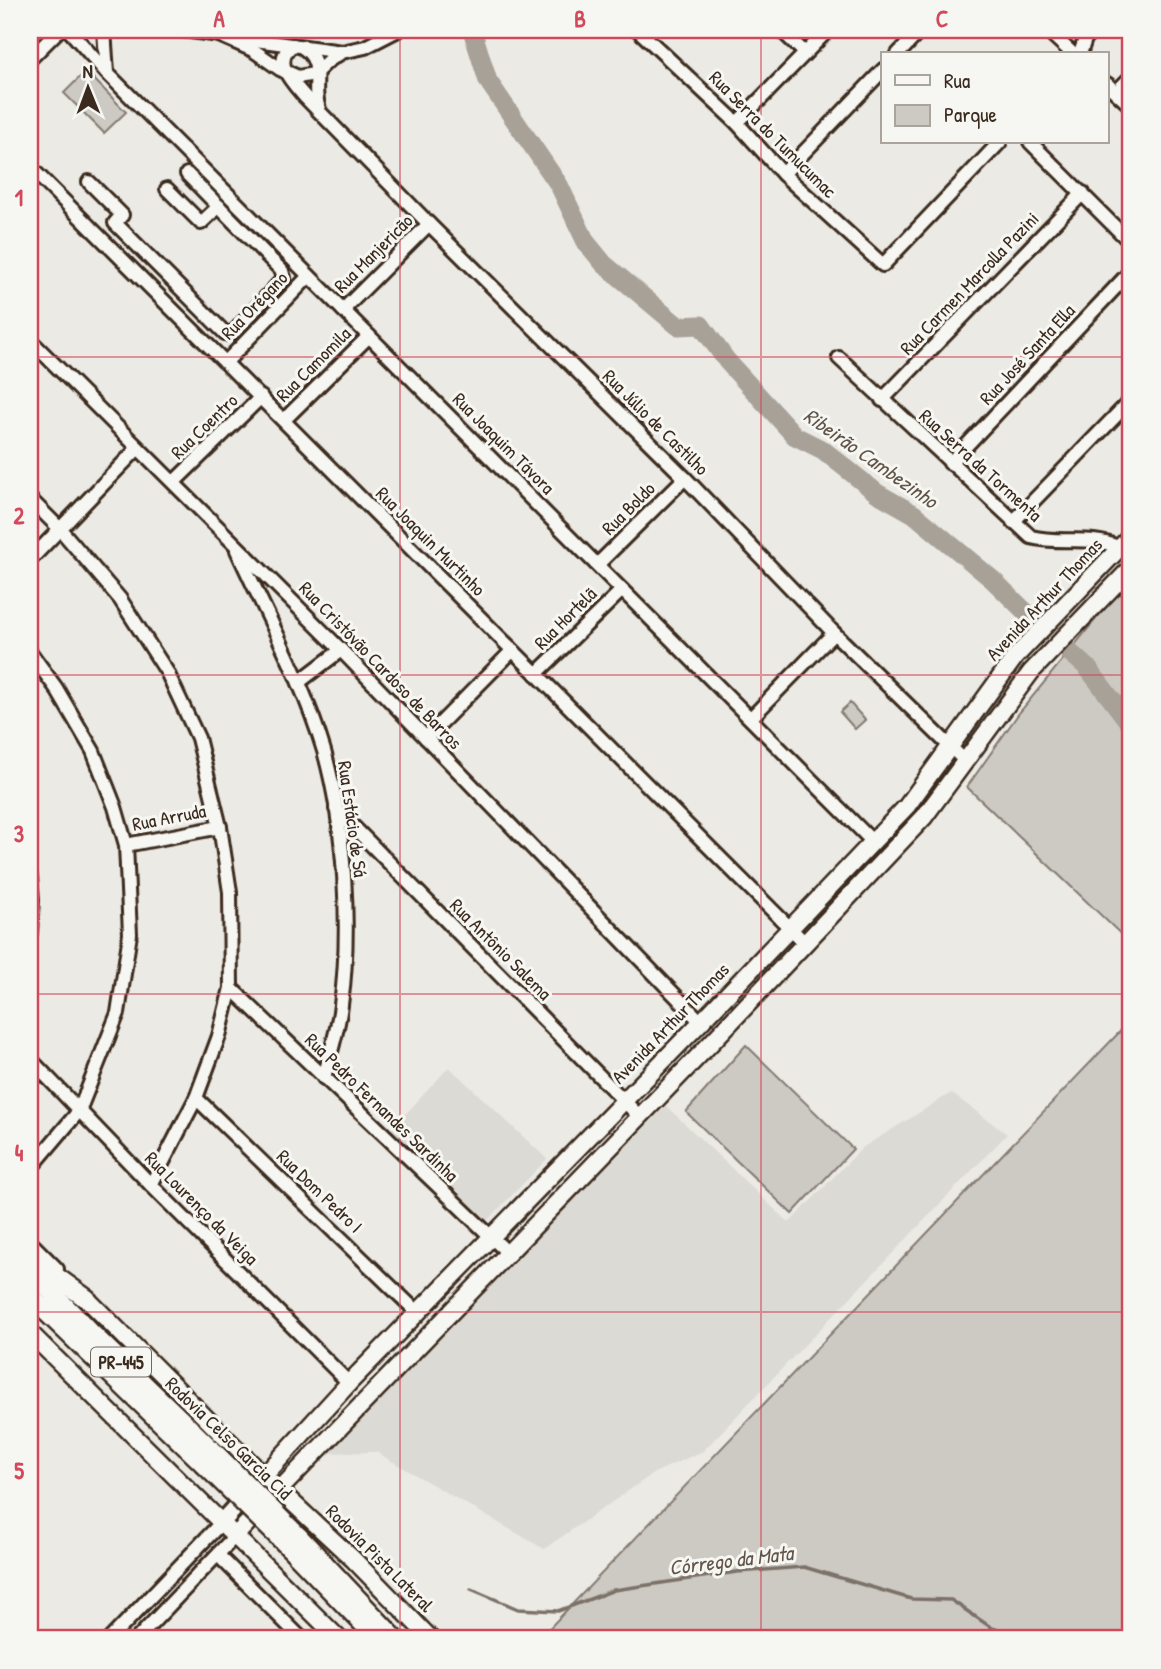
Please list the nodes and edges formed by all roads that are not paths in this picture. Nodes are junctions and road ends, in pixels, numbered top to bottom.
1 (59, 30) edge
2 (69, 30) edge
3 (104, 30) edge
4 (190, 30) edge
5 (243, 30) edge
6 (398, 30) edge
7 (638, 30) edge
8 (781, 30) edge
9 (828, 30) edge
10 (921, 30) edge
11 (1047, 30) edge
12 (1088, 30) edge
13 (219, 35) junction
14 (262, 41) junction
15 (296, 45) junction
16 (342, 52) junction
17 (900, 52) edge
18 (1071, 52) edge
19 (1081, 52) edge
20 (805, 53) junction
21 (30, 59) edge
22 (316, 71) junction
23 (881, 72) edge
24 (107, 73) junction
25 (287, 73) junction
26 (1131, 77) edge
27 (1111, 88) edge
28 (1131, 106) edge
29 (319, 110) junction
30 (737, 123) junction
31 (998, 144) edge
32 (1032, 144) edge
33 (30, 167) edge
34 (187, 174) dead end
35 (783, 174) junction
36 (89, 182) dead end
37 (167, 189) dead end
38 (1083, 193) junction
39 (219, 206) junction
40 (429, 224) junction
41 (1131, 243) edge
42 (1131, 271) edge
43 (309, 276) junction
44 (343, 310) junction
45 (254, 311) junction
46 (264, 322) junction
47 (369, 336) junction
48 (30, 340) edge
49 (839, 358) dead end
50 (226, 362) junction
51 (261, 397) junction
52 (882, 400) junction
53 (1131, 400) edge
54 (284, 419) junction
55 (138, 448) junction
56 (950, 463) junction
57 (685, 478) junction
58 (174, 482) junction
59 (30, 499) edge
60 (1013, 522) junction
61 (60, 529) junction
62 (232, 541) junction
63 (1126, 542) edge
64 (30, 560) edge
65 (598, 565) junction
66 (1131, 568) edge
67 (622, 590) junction
68 (834, 633) junction
69 (341, 650) junction
70 (512, 651) junction
71 (30, 652) edge
72 (536, 674) junction
73 (299, 682) junction
74 (751, 718) junction
75 (426, 738) junction
76 (950, 747) junction
77 (965, 761) junction
78 (336, 809) junction
79 (220, 828) junction
80 (873, 842) junction
81 (126, 845) junction
82 (30, 877) edge
83 (791, 927) junction
84 (30, 933) edge
85 (805, 943) junction
86 (230, 988) junction
87 (701, 1022) junction
88 (30, 1059) edge
89 (324, 1078) junction
90 (196, 1098) junction
91 (624, 1101) junction
92 (79, 1111) junction
93 (639, 1116) junction
94 (30, 1169) edge
95 (151, 1185) junction
96 (490, 1237) junction
97 (30, 1242) edge
98 (508, 1253) junction
99 (30, 1258) edge
100 (30, 1270) edge
101 (30, 1296) edge
102 (87, 1299) junction
103 (417, 1312) junction
104 (30, 1333) edge
105 (380, 1350) junction
106 (390, 1374) junction
107 (349, 1382) junction
108 (209, 1458) junction
109 (264, 1476) junction
110 (278, 1489) junction
111 (221, 1523) junction
112 (234, 1536) junction
113 (294, 1542) junction
114 (218, 1555) junction
115 (110, 1639) edge
116 (136, 1639) edge
117 (302, 1639) edge
118 (339, 1639) edge
119 (378, 1639) edge
120 (395, 1639) edge
121 (431, 1639) edge

1 - 21 street
2 - 24 street, Rua Joaquim Távora
3 - 24 street
4 - 13 street
5 - 14 street
6 - 16 street
7 - 30 street, Rua Serra do Tumucumac
8 - 20 street
9 - 20 street
10 - 17 street
11 - 18 street
12 - 19 street
13 - 14 street
13 - 25 street, Rua Júlio de Castilho
14 - 15 street
15 - 16 street
15 - 22 street
15 - 25 street
16 - 22 street
20 - 30 street
22 - 25 street
22 - 29 street
23 - 35 street
24 - 43 street, Rua Joaquim Távora
25 - 29 street, Rua Júlio de Castilho
26 - 27 street
27 - 28 street
29 - 40 street, Rua Júlio de Castilho
30 - 35 street, Rua Serra do Tumucumac
31 - 35 street, Rua Serra do Tumucumac
32 - 38 street
33 - 50 street, Rua Joaquin Murtinho
34 - 39 street
36 - 45 street
37 - 39 street
38 - 41 street
38 - 52 street, Rua Carmen Marcolla Pazini
39 - 45 street
40 - 44 street, Rua Manjericão
40 - 57 street, Rua Júlio de Castilho
42 - 56 street, Rua José Santa Ella
43 - 44 street, Rua Joaquim Távora
43 - 46 street, Rua Orégano
44 - 47 street, Rua Joaquim Távora
45 - 46 street
46 - 50 street, Rua Orégano
47 - 54 street, Rua Camomila
47 - 65 street, Rua Joaquim Távora
48 - 55 street, Rua Cristóvão Cardoso de Barros
49 - 52 street, Rua Serra da Tormenta
50 - 51 street, Rua Joaquin Murtinho
51 - 54 street, Rua Joaquin Murtinho
51 - 58 street, Rua Coentro
52 - 56 street, Rua Serra da Tormenta
53 - 60 street
54 - 70 street, Rua Joaquin Murtinho
55 - 58 street, Rua Cristóvão Cardoso de Barros
55 - 61 street
56 - 60 street, Rua Serra da Tormenta
57 - 65 street, Rua Boldo
57 - 68 street, Rua Júlio de Castilho
58 - 62 street, Rua Cristóvão Cardoso de Barros
59 - 61 street
60 - 63 street, Rua Serra da Tormenta
61 - 64 street
61 - 79 street
62 - 69 street, Rua Cristóvão Cardoso de Barros
62 - 73 street, Rua Estácio de Sá
63 - 76 main road, Avenida Arthur Thomas
65 - 67 street, Rua Joaquim Távora
66 - 77 main road, Avenida Arthur Thomas
67 - 72 street, Rua Hortelã
67 - 74 street, Rua Joaquim Távora
68 - 74 street
68 - 76 street, Rua Júlio de Castilho
69 - 73 street
69 - 75 street, Rua Cristóvão Cardoso de Barros
70 - 72 street, Rua Joaquin Murtinho
70 - 75 street
71 - 81 street
72 - 83 street, Rua Joaquin Murtinho
73 - 78 street, Rua Estácio de Sá
74 - 80 street, Rua Joaquim Távora
75 - 87 street, Rua Cristóvão Cardoso de Barros
76 - 77 street, Rua Júlio de Castilho
76 - 80 main road, Avenida Arthur Thomas
77 - 85 main road, Avenida Arthur Thomas
78 - 89 street, Rua Estácio de Sá
78 - 91 street, Rua Antônio Salema
79 - 81 street, Rua Arruda
79 - 86 street
80 - 83 main road, Avenida Arthur Thomas
81 - 92 street
82 - 84 street
83 - 85 street, Rua Joaquin Murtinho
83 - 87 main road, Avenida Arthur Thomas
85 - 93 main road, Avenida Arthur Thomas
86 - 89 street, Rua Pedro Fernandes Sardinha
86 - 90 street
87 - 91 main road, Avenida Arthur Thomas
88 - 92 street, Rua Lourenço da Veiga
89 - 96 street, Rua Pedro Fernandes Sardinha
90 - 95 street
90 - 103 street, Rua Dom Pedro I
91 - 93 street, Rua Antônio Salema
91 - 96 main road, Avenida Arthur Thomas
92 - 94 street
92 - 95 street, Rua Lourenço da Veiga
93 - 98 main road, Avenida Arthur Thomas
95 - 107 street, Rua Lourenço da Veiga
96 - 98 street, Rua Pedro Fernandes Sardinha
96 - 103 main road, Avenida Arthur Thomas
97 - 102 street, Rodovia Pista Lateral / PR-445
98 - 106 main road, Avenida Arthur Thomas
99 - 102 highway
100 - 108 highway, Rodovia Celso Garcia Cid / PR-445
101 - 108 highway, Rodovia Celso Garcia Cid / PR-445
102 - 109 main road, Rodovia Pista Lateral / PR-445
103 - 105 main road, Avenida Arthur Thomas
104 - 111 main road, PR-445
105 - 106 main road
105 - 107 main road, Avenida Arthur Thomas
106 - 110 main road, Avenida Arthur Thomas
107 - 109 main road, Avenida Arthur Thomas
108 - 113 highway, Rodovia Celso Garcia Cid / PR-445, bridge
109 - 110 main road, Rodovia Pista Lateral / PR-445
109 - 111 main road, Avenida Arthur Thomas
110 - 112 main road, Avenida Arthur Thomas
110 - 121 main road, Rodovia Pista Lateral / PR-445
111 - 112 main road, PR-445
111 - 115 street
112 - 114 street
112 - 118 main road, PR-445
113 - 119 highway, Rodovia Celso Garcia Cid / PR-445
113 - 120 highway, Rodovia Celso Garcia Cid / PR-445
114 - 116 street
114 - 117 street

